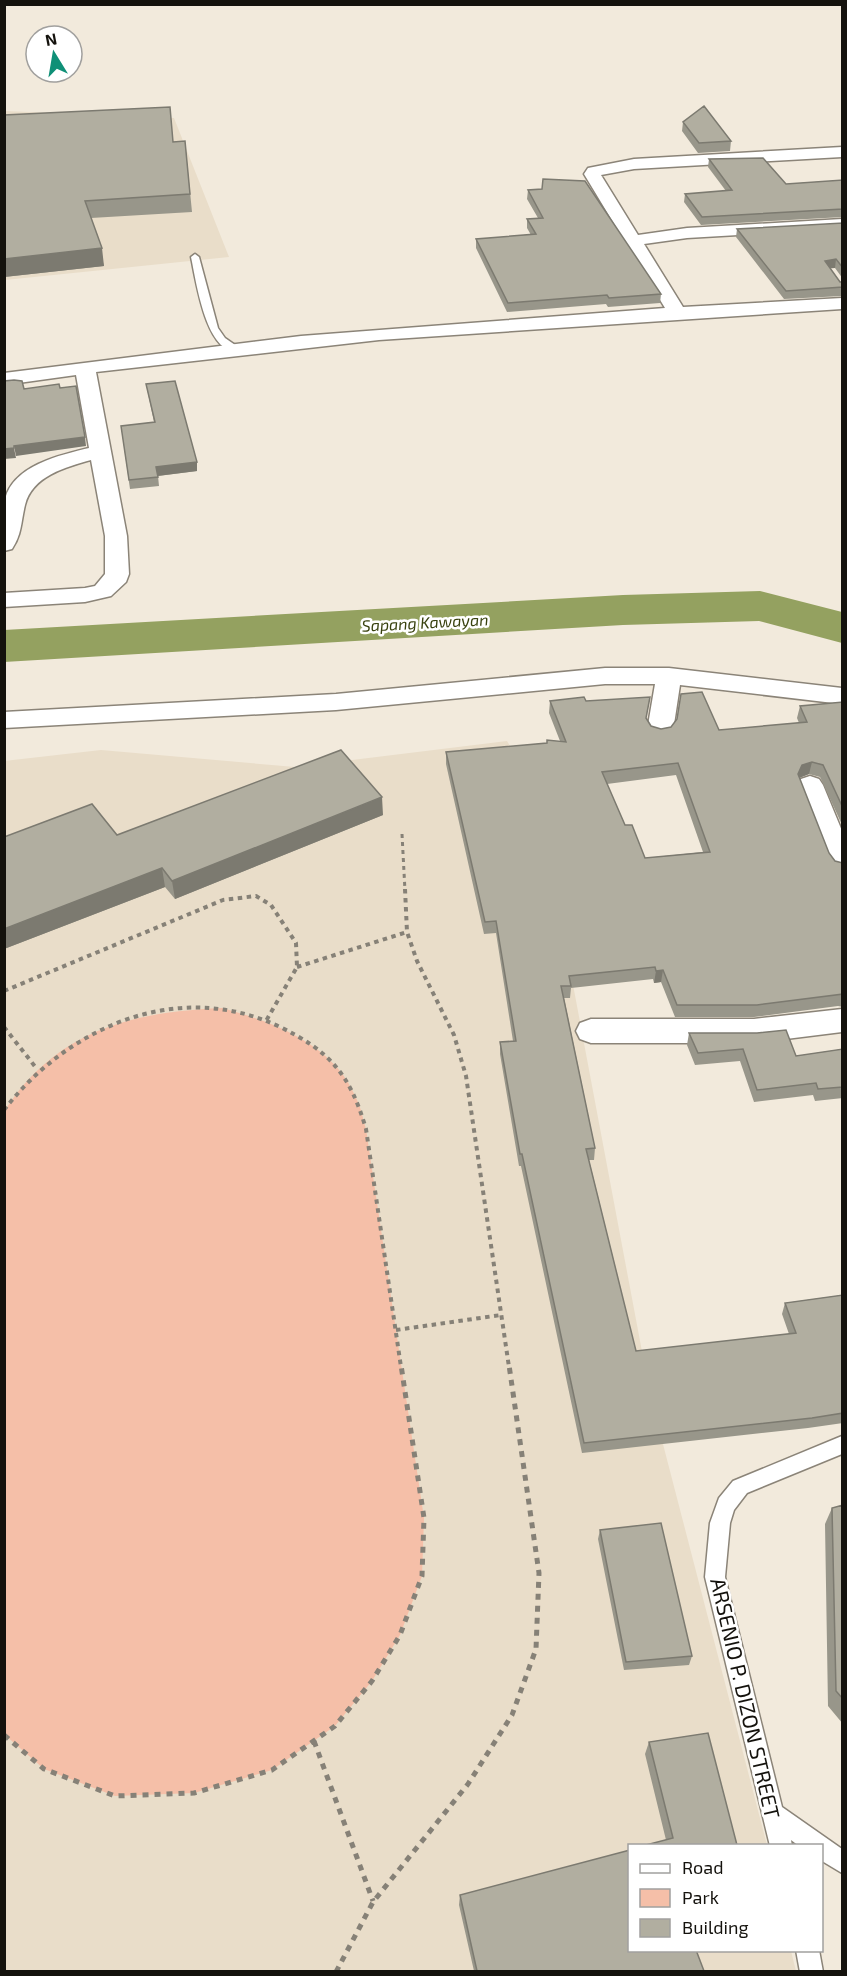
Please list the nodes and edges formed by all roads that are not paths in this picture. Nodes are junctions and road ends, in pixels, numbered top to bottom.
1 (843, 152) edge
2 (843, 224) edge
3 (633, 242) junction
4 (195, 257) dead end
5 (843, 304) edge
6 (677, 312) junction
7 (235, 349) junction
8 (85, 368) junction
9 (4, 380) edge
10 (102, 451) junction
11 (4, 544) edge
12 (4, 600) edge
13 (669, 676) junction
14 (843, 696) edge
15 (4, 720) edge
16 (660, 731) edge
17 (810, 785) dead end
18 (843, 864) edge
19 (843, 1021) edge
20 (591, 1031) dead end
21 (843, 1445) edge
22 (773, 1814) junction
23 (781, 1844) edge
24 (817, 1844) edge
25 (823, 1848) edge
26 (843, 1862) edge
27 (807, 1952) edge
28 (812, 1971) edge

1 - 3 street
2 - 3 street
3 - 6 street
4 - 7 lane
5 - 6 street
6 - 7 street
7 - 8 street
8 - 9 street
8 - 10 street
10 - 11 street
10 - 12 street
13 - 14 street
13 - 15 street
13 - 16 street
17 - 18 street
19 - 20 street
21 - 22 lane, ARSENIO P. DIZON STREET
22 - 23 lane, ARSENIO P. DIZON STREET
22 - 24 lane
25 - 26 lane
27 - 28 lane

